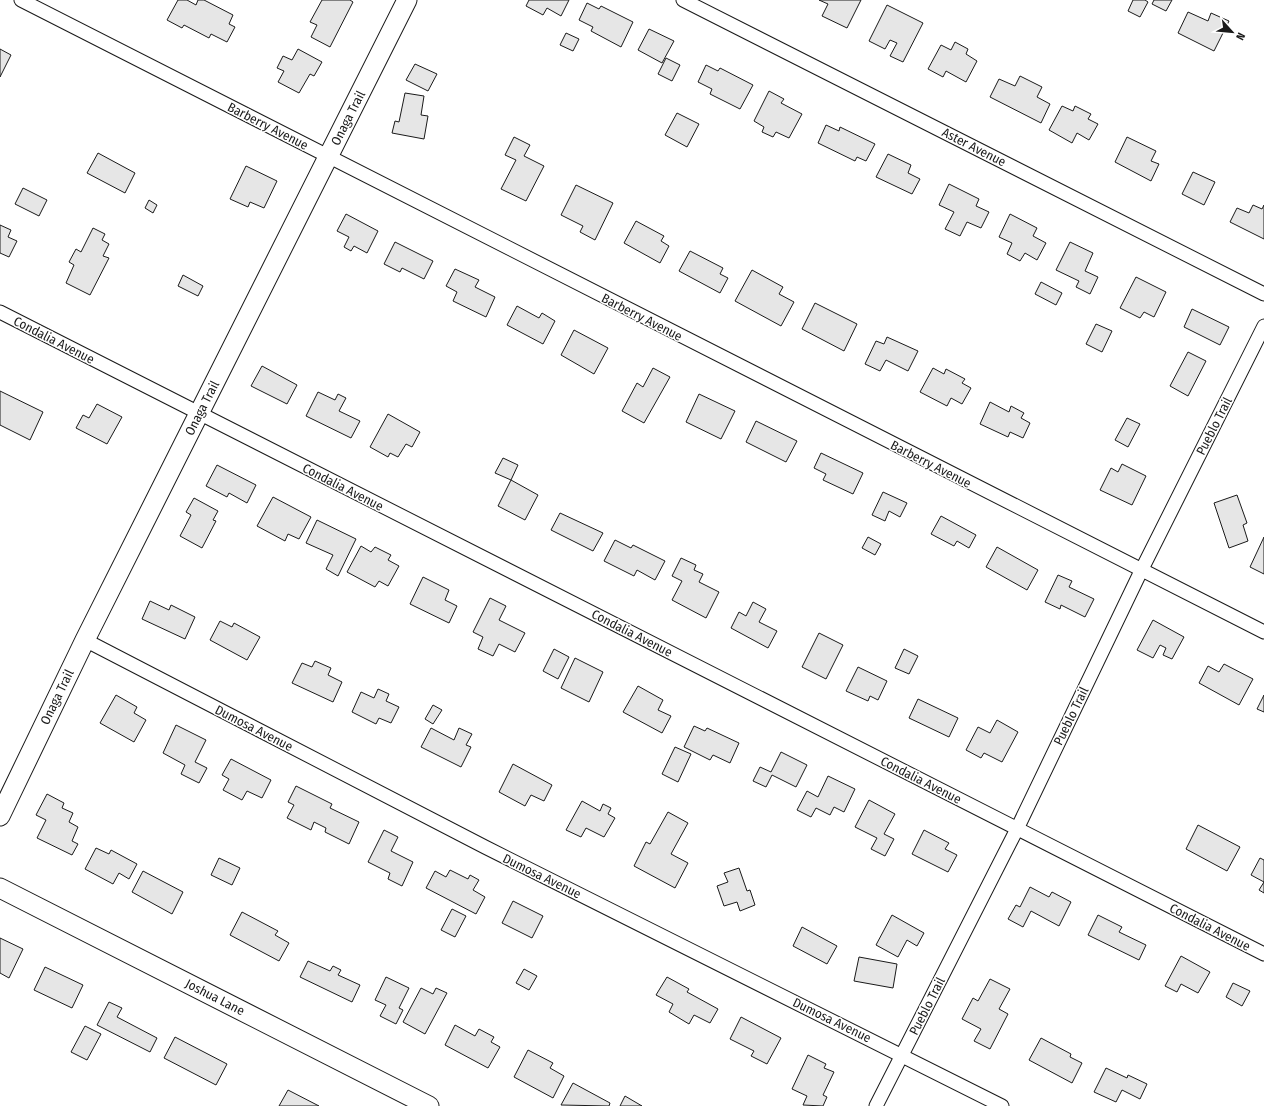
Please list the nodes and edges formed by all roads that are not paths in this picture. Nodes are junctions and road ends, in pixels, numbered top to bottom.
1 (22, 0) edge
2 (407, 0) edge
3 (683, 0) edge
4 (328, 157) junction
5 (1264, 294) edge
6 (0, 312) edge
7 (1264, 326) edge
8 (200, 413) junction
9 (1141, 571) junction
10 (1264, 632) edge
11 (85, 640) junction
12 (0, 816) edge
13 (1017, 829) junction
14 (0, 888) edge
15 (1264, 954) edge
16 (902, 1055) junction
17 (429, 1106) edge
18 (876, 1106) edge
19 (1002, 1106) edge

1 - 4 street, Barberry Avenue
2 - 4 street, Onaga Trail
3 - 5 street, Aster Avenue
4 - 8 street, Onaga Trail
4 - 9 street, Barberry Avenue
6 - 8 street, Condalia Avenue
7 - 9 street, Pueblo Trail
8 - 11 street, Onaga Trail
8 - 13 street, Condalia Avenue
9 - 10 street, Barberry Avenue
9 - 13 street, Pueblo Trail
11 - 12 street, Onaga Trail
11 - 16 street, Dumosa Avenue
13 - 15 street, Condalia Avenue
13 - 16 street, Pueblo Trail
14 - 17 street, Joshua Lane
16 - 18 street, Pueblo Trail
16 - 19 street, Dumosa Avenue

